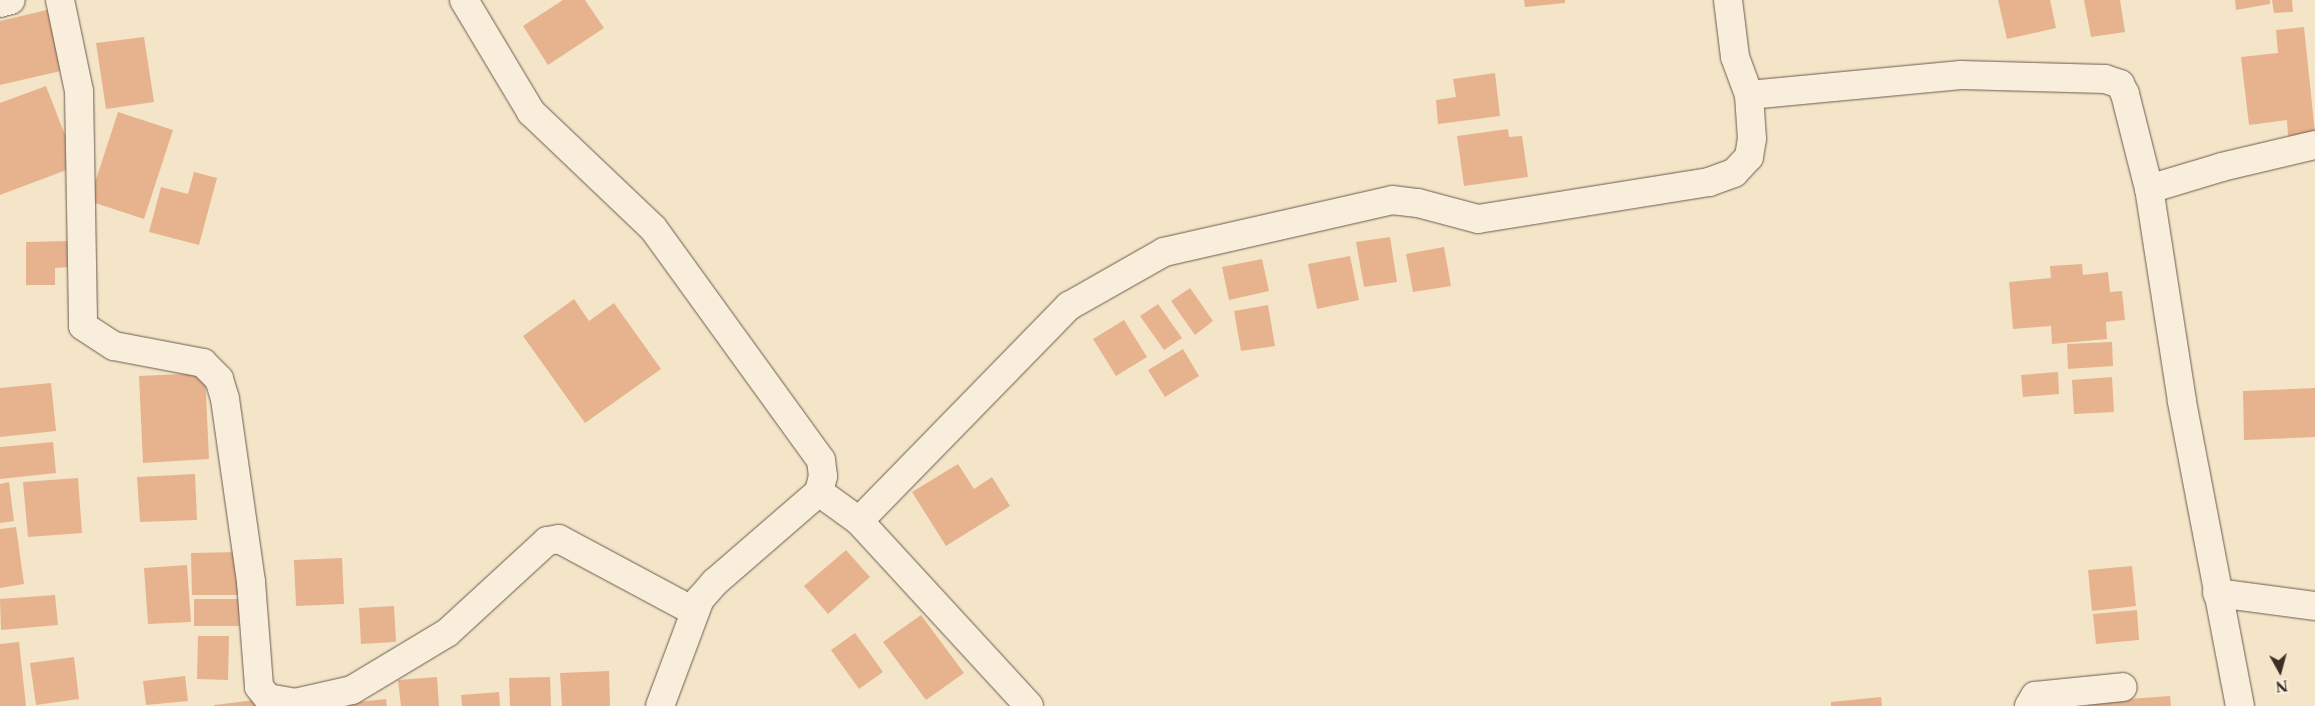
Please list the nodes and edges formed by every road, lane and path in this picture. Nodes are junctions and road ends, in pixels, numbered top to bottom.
1 (11, 0) edge
2 (60, 0) edge
3 (464, 0) edge
4 (1728, 0) edge
5 (0, 3) edge
6 (1749, 95) junction
7 (2315, 145) edge
8 (2149, 189) junction
9 (819, 492) junction
10 (859, 521) junction
11 (2217, 593) junction
12 (2315, 606) edge
13 (696, 612) junction
14 (2122, 687) dead end
15 (660, 706) edge
16 (1029, 706) edge
17 (2029, 706) edge
18 (2240, 706) edge

1 - 5 street
2 - 13 street
3 - 9 street
4 - 6 street
6 - 8 street
6 - 10 street
7 - 8 street
8 - 11 street
9 - 10 street
9 - 13 street
10 - 16 street
11 - 12 street
11 - 18 street
13 - 15 street
14 - 17 street

